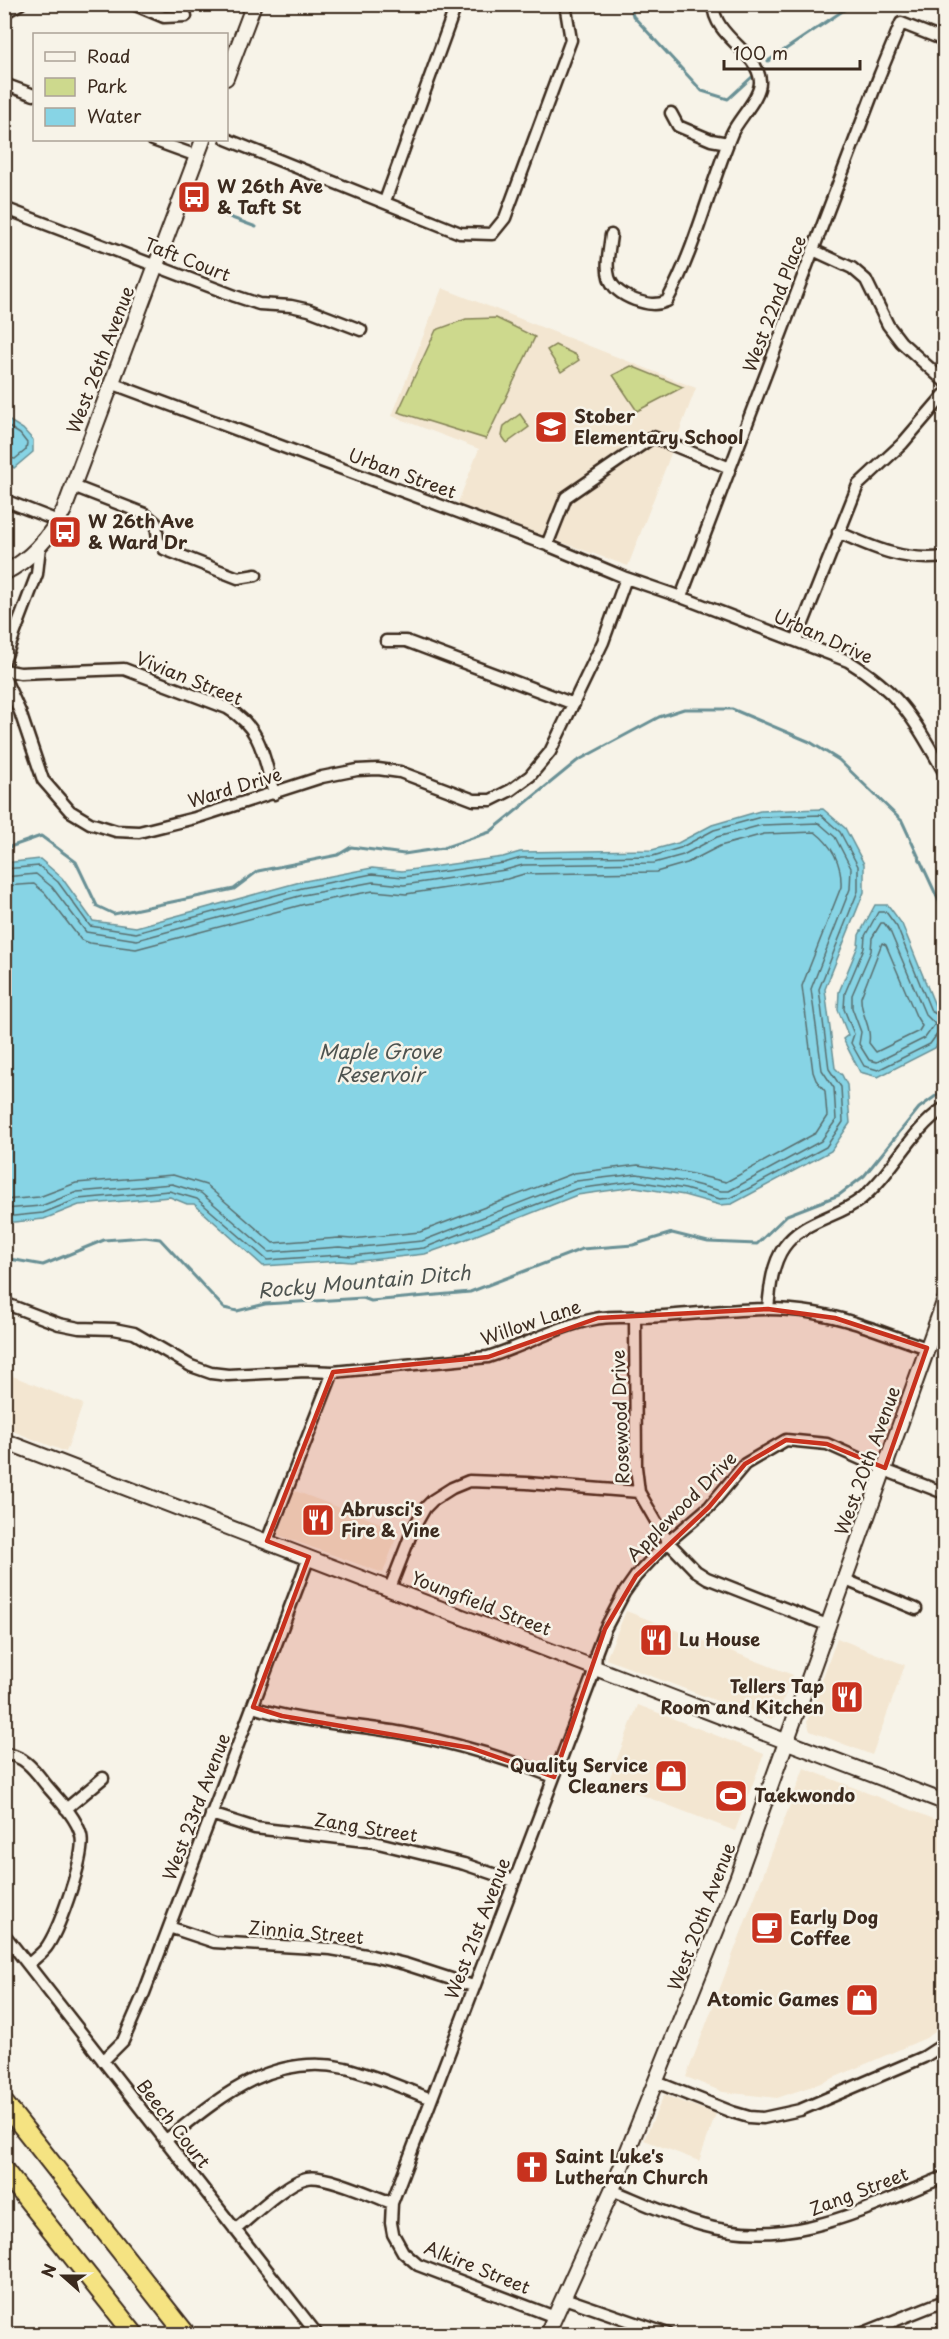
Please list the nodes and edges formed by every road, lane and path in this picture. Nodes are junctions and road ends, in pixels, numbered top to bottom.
1 (20, 4) edge
2 (133, 4) edge
3 (254, 4) edge
4 (565, 4) edge
5 (713, 4) edge
6 (453, 6) edge
7 (4, 13) edge
8 (186, 16) dead end
9 (945, 40) edge
10 (228, 73) edge
11 (4, 84) edge
12 (33, 95) edge
13 (670, 113) dead end
14 (228, 140) edge
15 (156, 141) edge
16 (203, 141) edge
17 (728, 143) junction
18 (197, 156) junction
19 (385, 201) junction
20 (4, 208) edge
21 (610, 235) dead end
22 (813, 250) junction
23 (156, 266) junction
24 (361, 330) dead end
25 (945, 381) edge
26 (111, 383) junction
27 (945, 395) edge
28 (730, 468) junction
29 (73, 486) junction
30 (4, 500) edge
31 (58, 521) junction
32 (838, 532) junction
33 (547, 545) junction
34 (40, 546) junction
35 (945, 557) edge
36 (4, 573) edge
37 (256, 575) dead end
38 (626, 578) junction
39 (681, 597) junction
40 (386, 641) dead end
41 (796, 641) junction
42 (4, 661) edge
43 (4, 670) edge
44 (4, 677) edge
45 (573, 704) junction
46 (945, 772) edge
47 (274, 794) junction
48 (945, 1108) edge
49 (945, 1302) edge
50 (4, 1303) edge
51 (768, 1308) junction
52 (635, 1318) junction
53 (927, 1348) junction
54 (333, 1372) junction
55 (4, 1441) edge
56 (885, 1468) junction
57 (639, 1492) junction
58 (945, 1493) edge
59 (267, 1541) junction
60 (668, 1542) junction
61 (309, 1557) junction
62 (843, 1579) junction
63 (390, 1588) junction
64 (916, 1609) dead end
65 (827, 1625) junction
66 (595, 1667) junction
67 (253, 1707) junction
68 (787, 1741) junction
69 (4, 1754) edge
70 (554, 1777) junction
71 (103, 1778) dead end
72 (945, 1802) edge
73 (66, 1809) junction
74 (211, 1814) junction
75 (513, 1881) junction
76 (169, 1927) junction
77 (4, 1934) edge
78 (29, 1964) junction
79 (473, 1986) junction
80 (945, 2044) edge
81 (103, 2061) junction
82 (656, 2082) junction
83 (431, 2099) junction
84 (4, 2103) edge
85 (165, 2141) junction
86 (4, 2170) edge
87 (945, 2176) edge
88 (612, 2190) junction
89 (392, 2203) junction
90 (235, 2230) junction
91 (564, 2298) junction
92 (945, 2301) edge
93 (555, 2317) junction
94 (135, 2334) edge
95 (186, 2334) edge
96 (317, 2334) edge
97 (547, 2334) edge
98 (668, 2334) edge
99 (861, 2334) edge

1 - 7 street
2 - 8 street
3 - 10 street
4 - 19 street
5 - 17 street
6 - 19 street
9 - 22 street, West 22nd Place
11 - 12 street
13 - 17 street
14 - 19 street
15 - 18 street
16 - 18 street, West 26th Avenue
17 - 21 street
18 - 23 street, West 26th Avenue
20 - 23 street, Taft Court
22 - 25 street
22 - 28 street, West 22nd Place
23 - 24 street, Taft Court
23 - 26 street, West 26th Avenue
26 - 29 street, West 26th Avenue
26 - 33 street, Urban Street
27 - 32 street
28 - 33 street
28 - 39 street, West 22nd Place
29 - 31 street, West 26th Avenue
29 - 37 street
30 - 31 street
31 - 34 street, West 26th Avenue
32 - 35 street
32 - 41 street
33 - 38 street, Urban Street
34 - 36 street, West 26th Avenue
34 - 42 street
38 - 39 street, Urban Street
38 - 45 street
39 - 41 street, Urban Drive
40 - 45 street
41 - 46 street, Urban Drive
43 - 47 street, Vivian Street
44 - 47 street, Ward Drive
45 - 47 street, Ward Drive
48 - 51 street
49 - 53 street, West 20th Avenue
50 - 54 street, Willow Lane
51 - 52 street, Willow Lane
51 - 53 street, Willow Lane
52 - 54 street, Willow Lane
52 - 57 street, Rosewood Drive
53 - 56 street, West 20th Avenue
54 - 59 street
55 - 59 street, Youngfield Street
56 - 58 street, Applewood Drive
56 - 60 street, Applewood Drive
56 - 62 street, West 20th Avenue
57 - 60 street, Rosewood Drive
57 - 63 street
59 - 61 street, Youngfield Street
60 - 65 street, Rosewood Drive
60 - 66 street, Applewood Drive
61 - 63 street, Youngfield Street
61 - 67 street, West 23rd Avenue
62 - 64 street
62 - 65 street, West 20th Avenue
63 - 66 street, Youngfield Street
65 - 68 street, West 20th Avenue
66 - 68 street, Youngfield Street
66 - 70 street, West 21st Avenue
67 - 70 street
67 - 74 street, West 23rd Avenue
68 - 72 street, Youngfield Street
68 - 82 street, West 20th Avenue
69 - 73 street
70 - 75 street, West 21st Avenue
71 - 73 street
73 - 78 street
74 - 75 street, Zang Street
74 - 76 street, West 23rd Avenue
75 - 79 street, West 21st Avenue
76 - 79 street, Zinnia Street
76 - 81 street, West 23rd Avenue
77 - 78 street, Beech Court
78 - 81 street, Beech Court
79 - 83 street, West 21st Avenue
80 - 82 street
81 - 85 street, Beech Court
82 - 88 street, West 20th Avenue
83 - 85 street
83 - 89 street, West 21st Avenue
84 - 95 highway
85 - 90 street, Beech Court
86 - 94 highway
87 - 88 street, Zang Street
88 - 91 street, West 20th Avenue
89 - 90 street
89 - 93 street, Alkire Street
90 - 96 street, Beech Court
91 - 93 street, West 20th Avenue
91 - 98 street
92 - 99 street
93 - 97 street, West 20th Avenue

